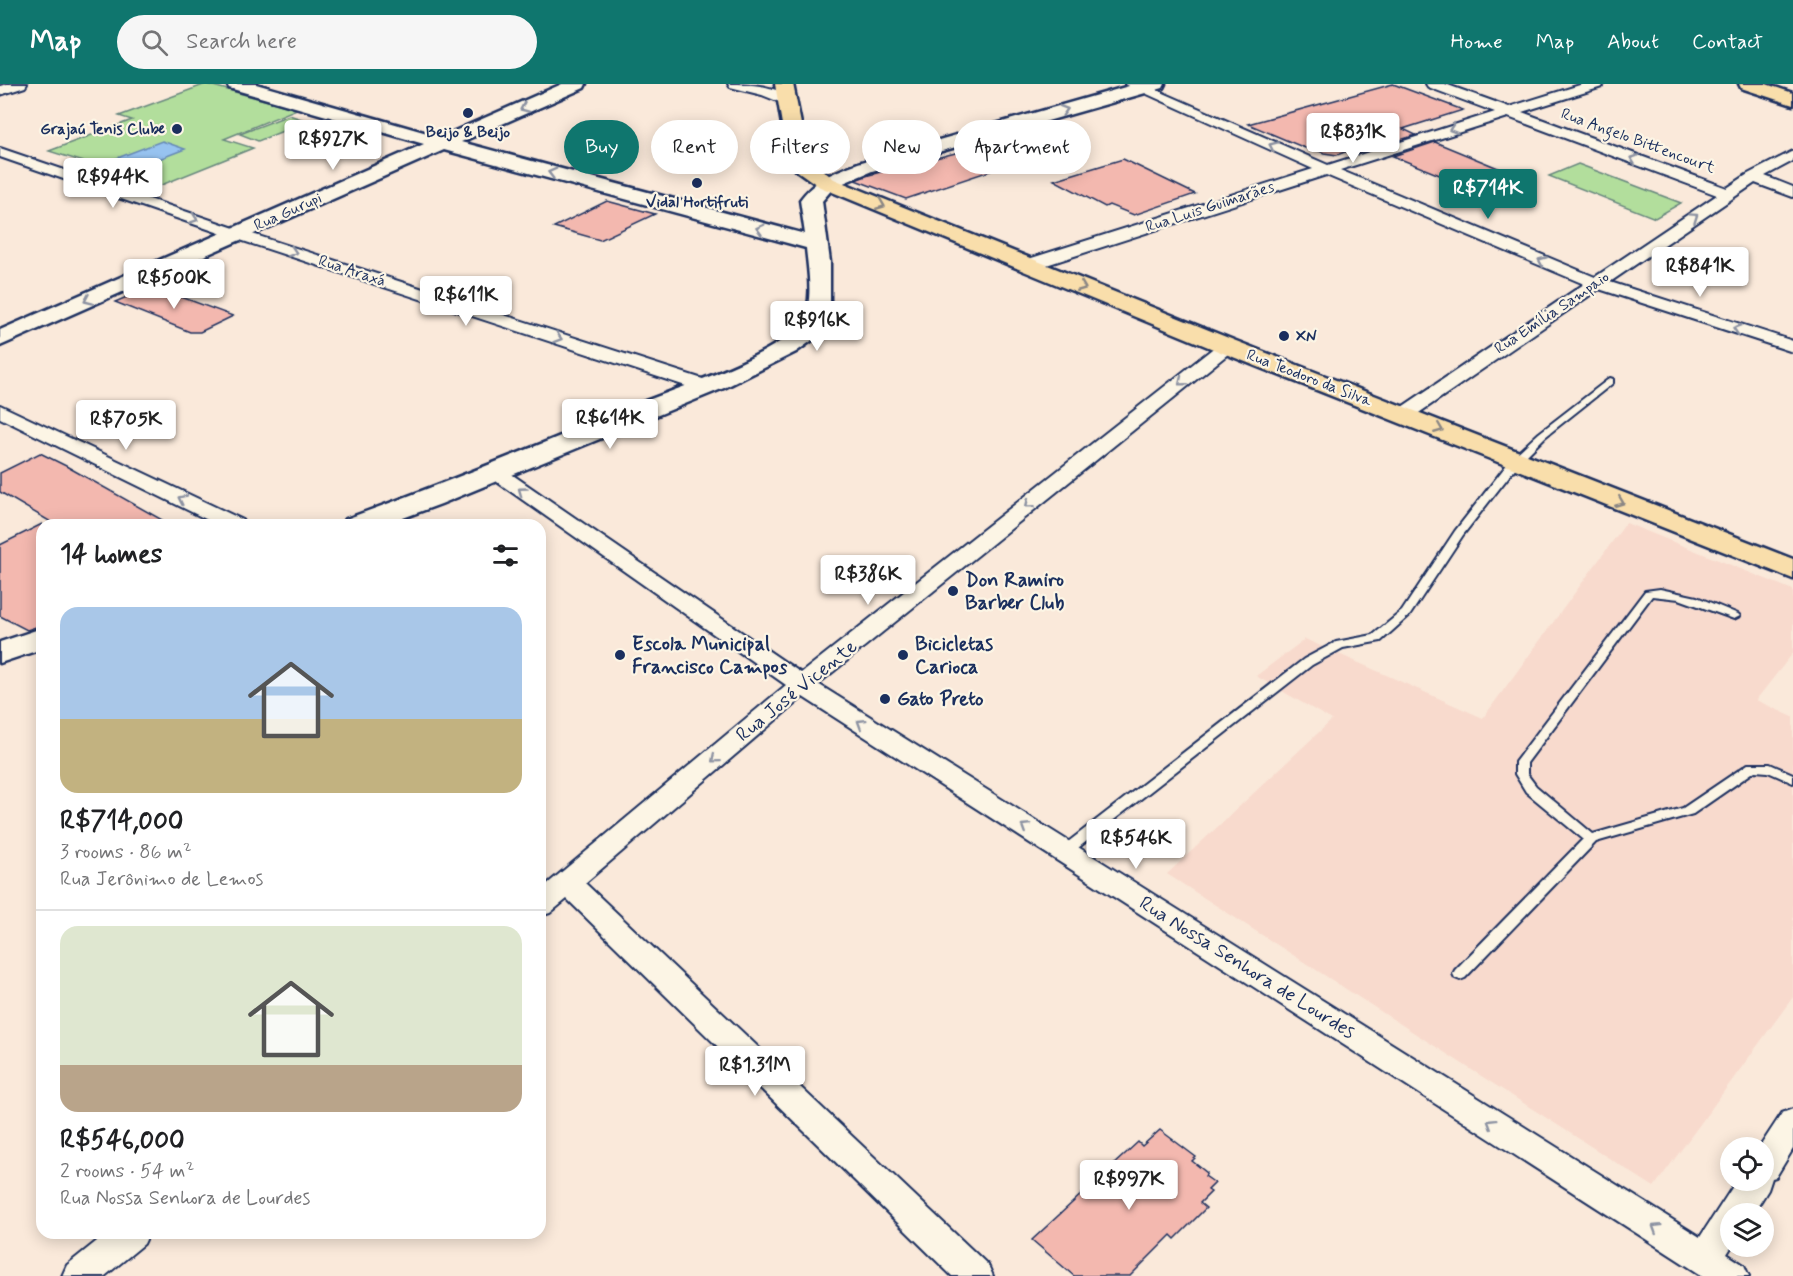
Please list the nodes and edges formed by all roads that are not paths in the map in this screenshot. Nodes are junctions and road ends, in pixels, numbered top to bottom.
1 (20, 84) edge
2 (236, 84) edge
3 (290, 84) edge
4 (577, 84) edge
5 (735, 84) edge
6 (1433, 84) edge
7 (1597, 84) edge
8 (1748, 84) edge
9 (1143, 85) edge
10 (0, 91) edge
11 (785, 92) edge
12 (1793, 99) edge
13 (1509, 112) junction
14 (470, 132) junction
15 (445, 144) junction
16 (0, 152) edge
17 (1793, 155) edge
18 (1326, 170) junction
19 (1753, 177) junction
20 (827, 183) junction
21 (1793, 192) edge
22 (1729, 194) junction
23 (237, 234) junction
24 (816, 236) junction
25 (1028, 265) junction
26 (1596, 283) junction
27 (0, 339) edge
28 (1227, 346) junction
29 (1793, 347) edge
30 (1610, 381) dead end
31 (705, 386) junction
32 (0, 411) edge
33 (1403, 415) junction
34 (1516, 460) junction
35 (497, 474) junction
36 (223, 519) edge
37 (373, 519) edge
38 (1793, 570) edge
39 (1734, 616) dead end
40 (36, 640) edge
41 (0, 653) edge
42 (802, 685) junction
43 (1793, 779) edge
44 (1591, 839) junction
45 (1064, 852) junction
46 (568, 883) junction
47 (546, 901) edge
48 (1460, 974) dead end
49 (1793, 1122) edge
50 (1774, 1151) edge
51 (125, 1239) edge
52 (1719, 1268) edge
53 (79, 1276) edge
54 (976, 1276) edge

1 - 10 street
2 - 15 main road
3 - 14 main road
4 -> 14 main road, Rua Gurupi
5 - 11 street
6 - 13 street, Rua Angelo Bittencourt
7 - 13 street, Rua Luis Guimarães
8 - 12 main road
18 -> 9 street
20 -> 9 main road
11 - 20 main road, Rua Teodoro da Silva
13 -> 18 street, Rua Luis Guimarães
22 -> 13 street, Rua Angelo Bittencourt
14 - 15 main road, Rua Gurupi
14 - 24 main road
15 - 23 main road, Rua Gurupi
24 -> 15 main road
16 -> 23 street, Rua Araxá
17 - 19 street, Rua Emília Sampaio
18 - 25 street, Rua Luis Guimarães
26 -> 18 street
19 - 21 street
19 - 22 street, Rua Emília Sampaio
20 - 24 main road
20 -> 25 main road, Rua Teodoro da Silva
26 -> 22 street, Rua Emília Sampaio
23 -> 27 main road, Rua Gurupi
23 -> 31 street, Rua Araxá
24 - 31 main road
25 -> 28 main road, Rua Teodoro da Silva
29 -> 26 street
26 - 33 street, Rua Emília Sampaio
28 - 33 main road, Rua Teodoro da Silva
28 -> 42 street, Rua José Vicente
30 - 34 lane
31 - 35 main road
36 -> 32 street
33 -> 34 main road, Rua Teodoro da Silva
34 -> 38 main road, Rua Teodoro da Silva
34 - 45 lane
35 - 37 main road
42 -> 35 street, Rua Nossa Senhora de Lourdes
39 - 44 lane
40 - 41 main road
45 -> 42 street, Rua Nossa Senhora de Lourdes
42 -> 46 street, Rua José Vicente
43 - 44 lane
44 - 48 lane
52 -> 45 street, Rua Nossa Senhora de Lourdes
46 - 47 street, Rua José Vicente
46 - 54 street
49 - 50 street
51 - 53 street

